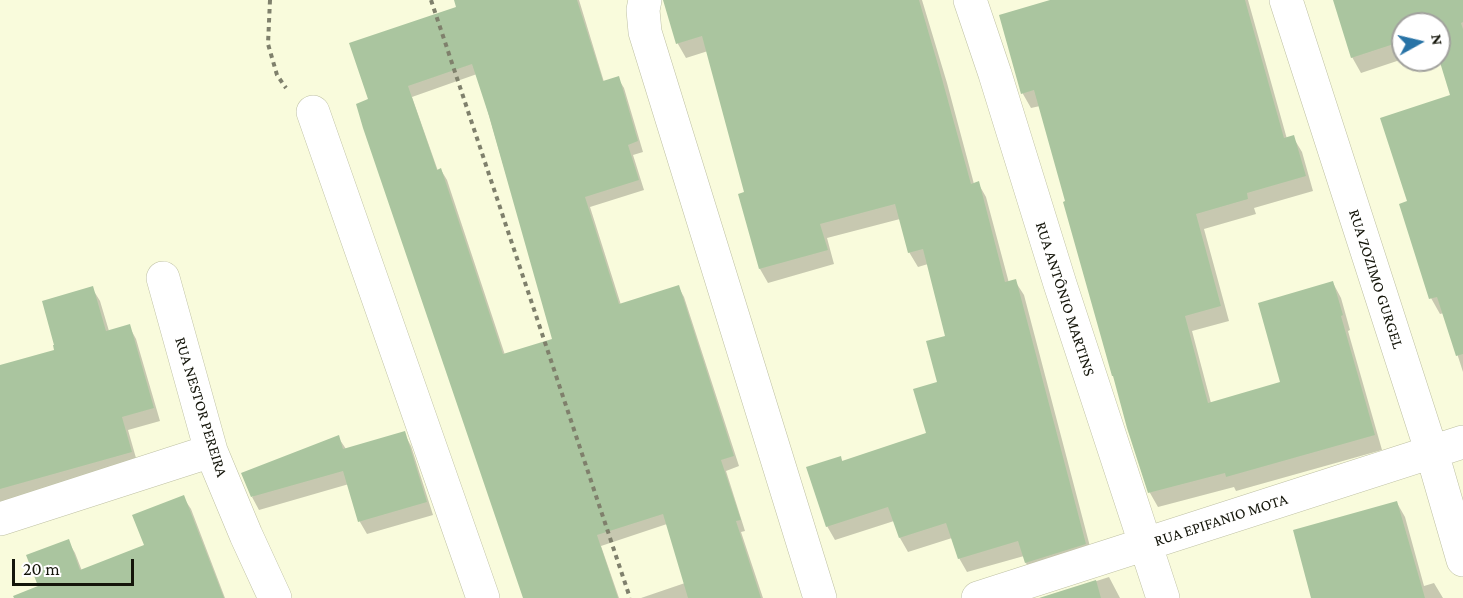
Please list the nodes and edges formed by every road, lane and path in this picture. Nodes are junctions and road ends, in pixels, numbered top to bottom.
1 (270, 0) edge
2 (431, 0) edge
3 (645, 0) edge
4 (970, 0) edge
5 (1286, 0) edge
6 (313, 112) joint
7 (163, 278) dead end
8 (1463, 442) edge
9 (211, 451) junction
10 (1432, 453) junction
11 (0, 519) edge
12 (1146, 544) junction
13 (1463, 560) edge
14 (275, 598) edge
15 (483, 598) edge
16 (630, 598) edge
17 (820, 598) edge
18 (978, 598) edge
19 (1163, 598) edge

1 - 6 path
2 - 16 path
3 - 17 street
4 - 12 street, RUA ANTÔNIO MARTINS
5 - 10 street, RUA ZOZIMO GURGEL
6 - 15 street
7 - 9 street, RUA NESTOR PEREIRA
8 - 10 street, RUA EPIFANIO MOTA
9 - 11 street
9 - 14 street, RUA NESTOR PEREIRA
10 - 12 street, RUA EPIFANIO MOTA
10 - 13 street, RUA ZOZIMO GURGEL
12 - 18 street, RUA EPIFANIO MOTA
12 - 19 street, RUA ANTÔNIO MARTINS

